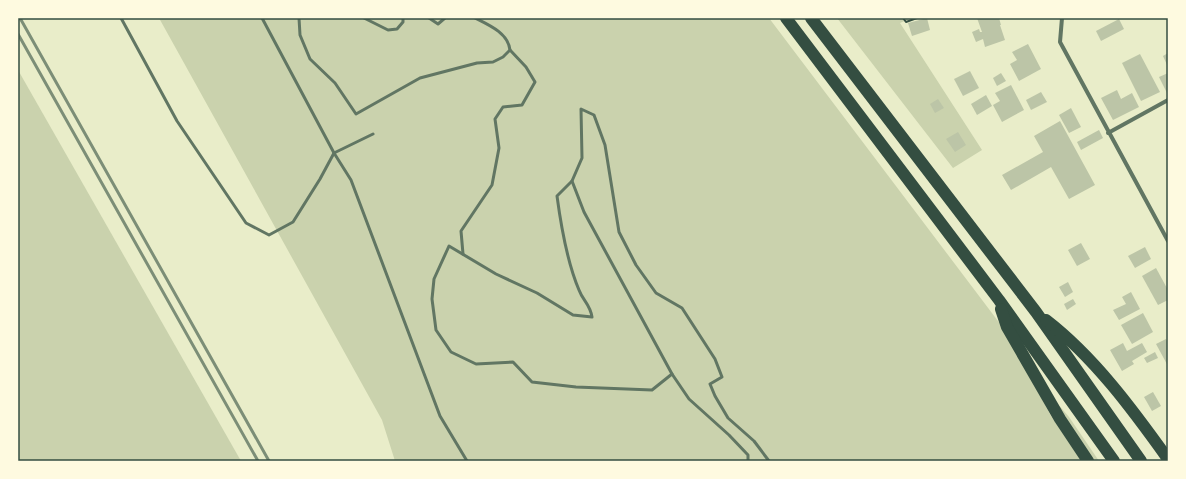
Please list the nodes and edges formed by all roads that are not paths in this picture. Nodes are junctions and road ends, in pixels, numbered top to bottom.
1 (121, 18) edge
2 (262, 18) edge
3 (299, 18) edge
4 (364, 18) edge
5 (403, 18) edge
6 (429, 18) edge
7 (445, 18) edge
8 (475, 18) edge
9 (786, 18) edge
10 (811, 18) edge
11 (1062, 18) edge
12 (510, 50) junction
13 (1168, 100) edge
14 (1108, 132) junction
15 (373, 134) dead end
16 (334, 153) junction
17 (572, 181) junction
18 (1168, 240) edge
19 (463, 254) junction
20 (999, 300) junction
21 (1036, 312) junction
22 (672, 374) junction
23 (1168, 459) edge
24 (467, 461) edge
25 (748, 461) edge
26 (769, 461) edge
27 (1088, 461) edge
28 (1114, 461) edge
29 (1141, 461) edge

1 - 16 lane
2 - 16 lane
3 - 12 lane
4 - 5 lane
6 - 7 lane
8 - 12 lane
9 - 20 highway
10 - 21 highway
11 - 14 street
12 - 19 lane
13 - 14 street
14 - 18 street
15 - 16 lane
16 - 24 lane
17 - 19 lane
17 - 22 lane
17 - 26 lane
19 - 22 lane
20 - 27 highway
20 - 28 highway
21 - 23 highway
21 - 29 highway
22 - 25 lane

